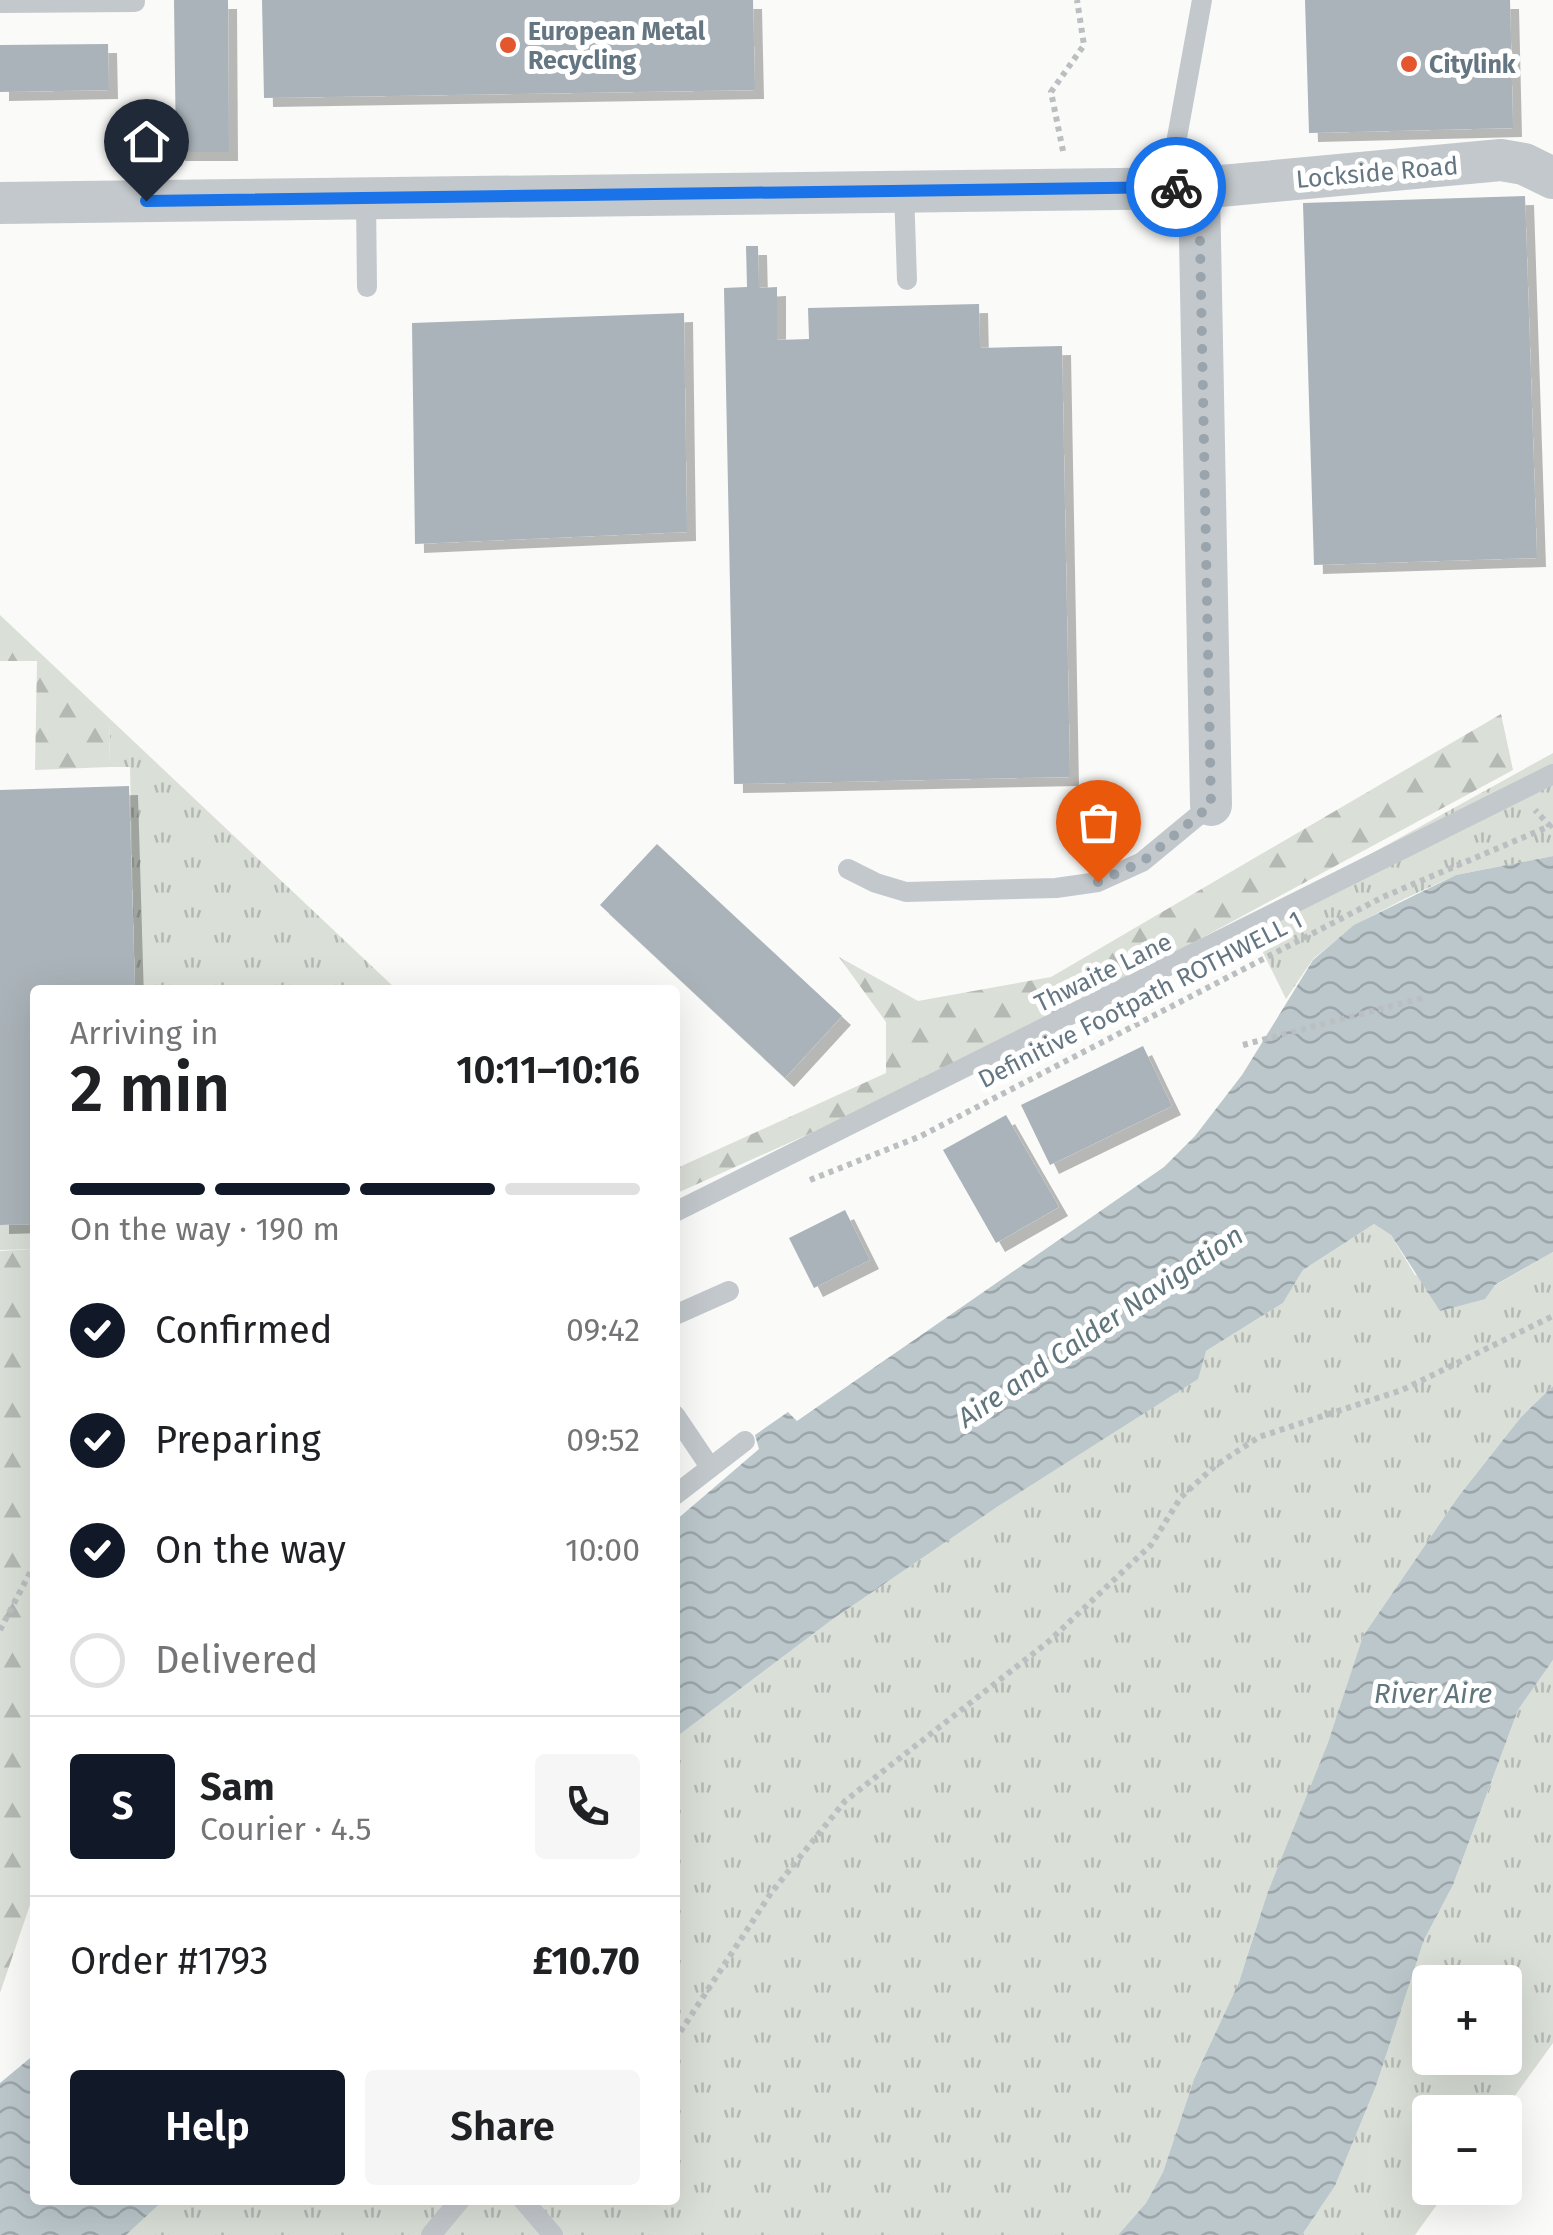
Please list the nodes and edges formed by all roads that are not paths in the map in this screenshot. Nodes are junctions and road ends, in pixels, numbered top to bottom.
1 (1202, 0) edge
2 (135, 2) dead end
3 (0, 3) edge
4 (1550, 170) edge
5 (1183, 187) junction
6 (904, 190) junction
7 (366, 198) junction
8 (0, 203) edge
9 (907, 280) dead end
10 (367, 286) dead end
11 (1553, 774) edge
12 (1211, 805) joint
13 (848, 869) dead end
14 (680, 1210) edge
15 (729, 1291) dead end
16 (680, 1313) edge
17 (680, 1422) edge
18 (745, 1441) dead end
19 (710, 1467) junction
20 (680, 1491) edge
21 (456, 2205) edge
22 (527, 2205) edge
23 (431, 2235) edge
24 (553, 2235) edge

1 - 5 lane
2 - 3 lane
4 - 5 street, Lockside Road
5 - 6 street, Lockside Road
5 - 12 street
6 - 7 street, Lockside Road
6 - 9 lane
7 - 8 street, Lockside Road
7 - 10 lane
11 - 14 lane, Thwaite Lane
12 - 13 lane
15 - 16 lane
17 - 19 lane
18 - 19 lane
19 - 20 lane
21 - 23 lane
22 - 24 lane

